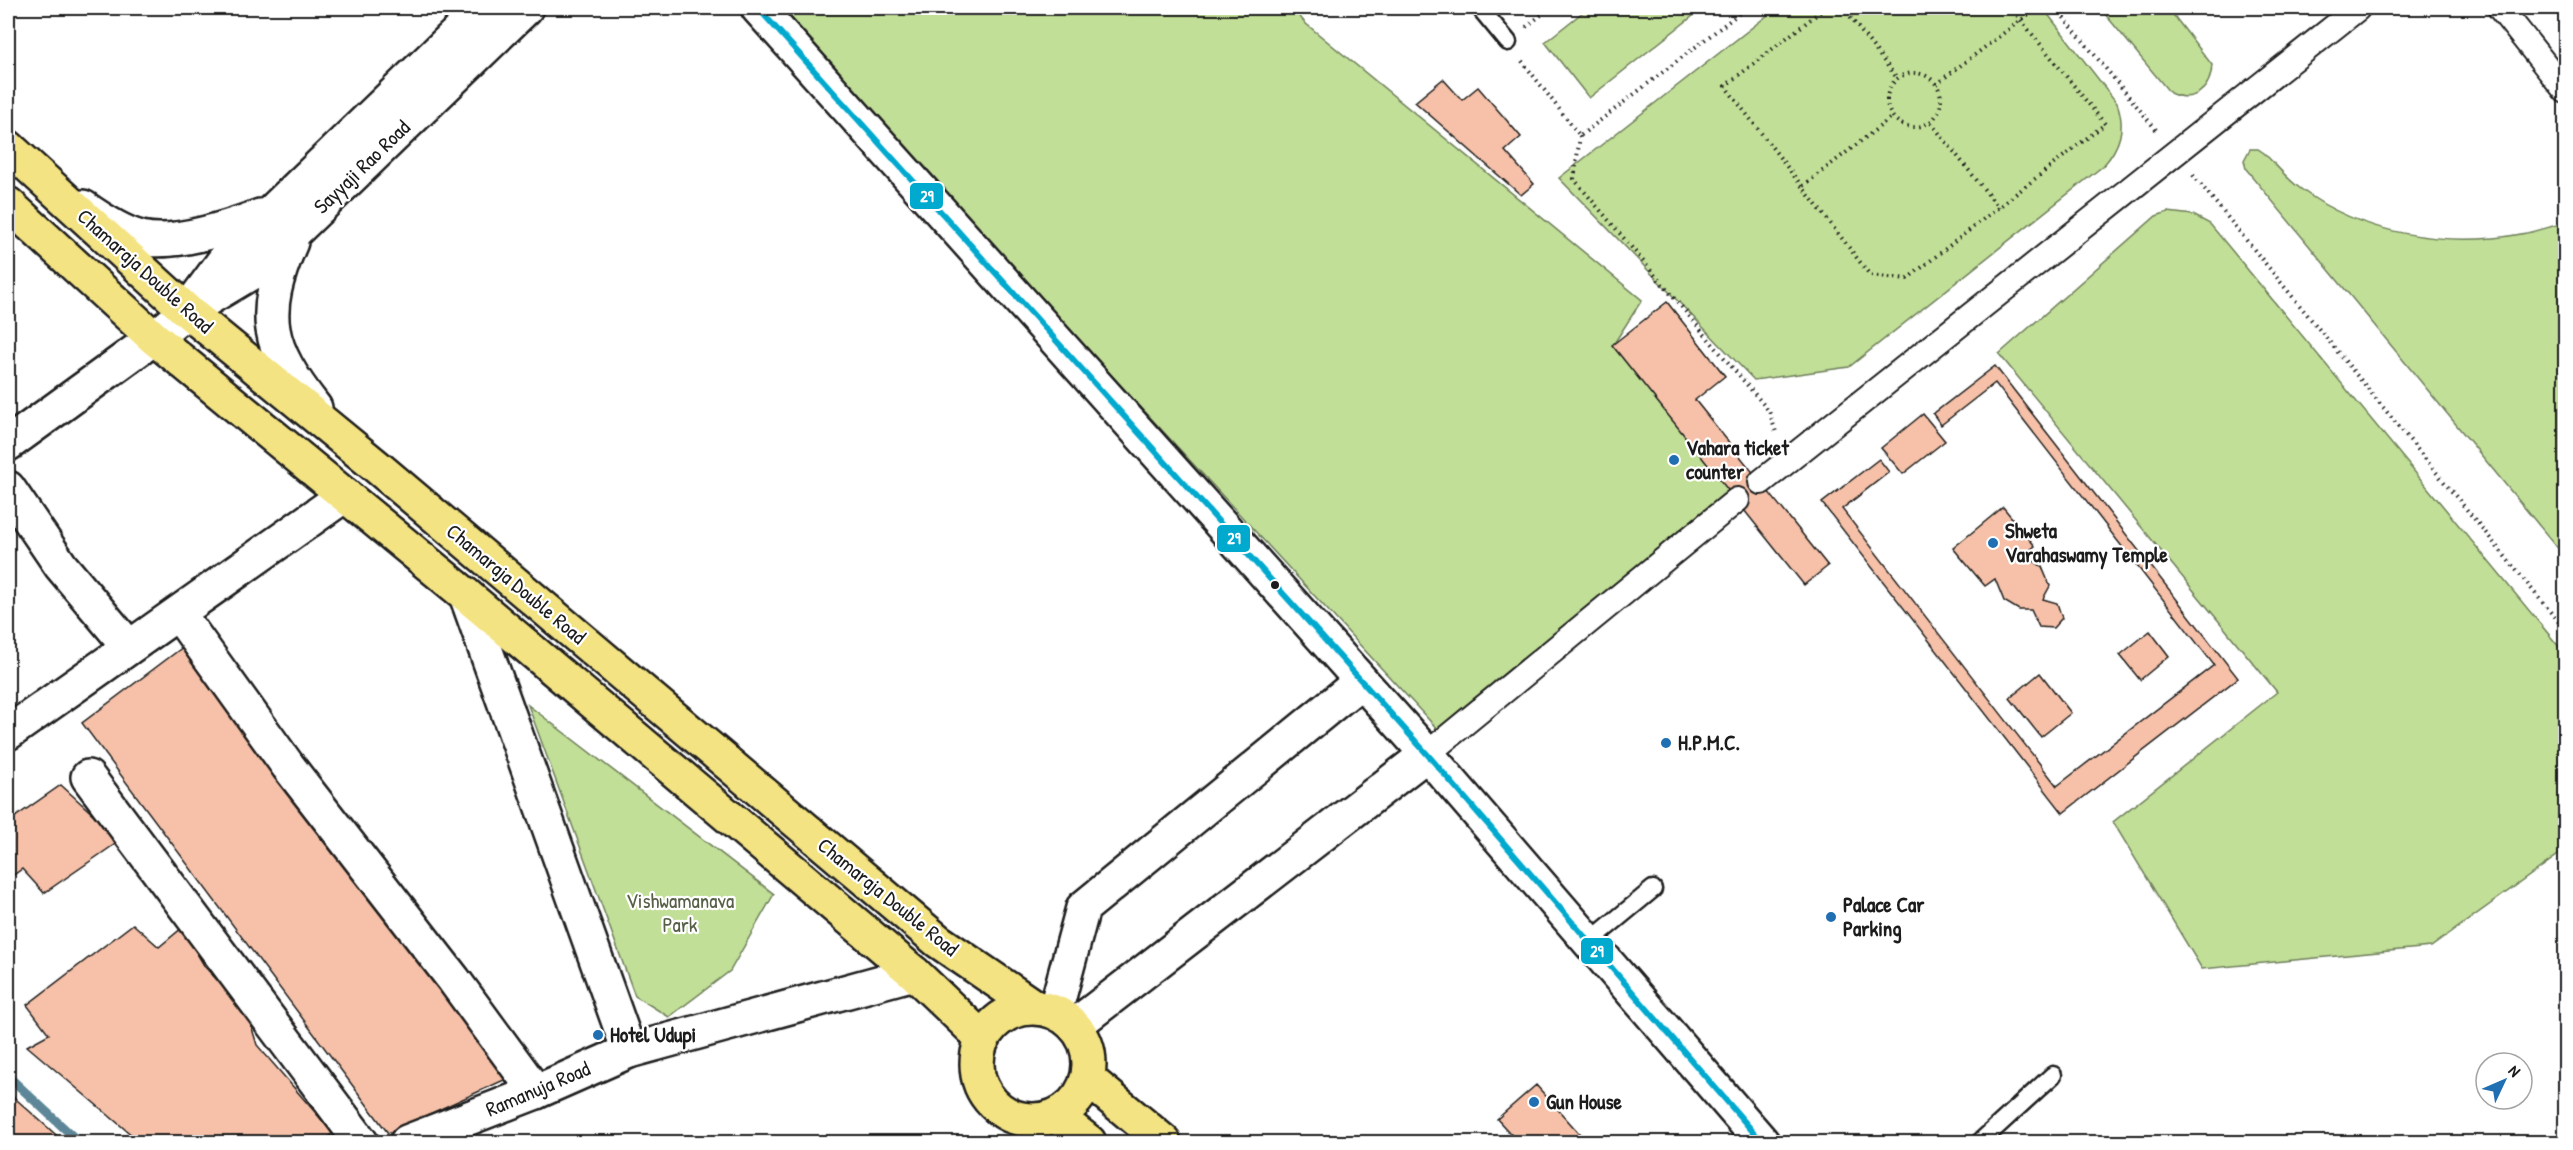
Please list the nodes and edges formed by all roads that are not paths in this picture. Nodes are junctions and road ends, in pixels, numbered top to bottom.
1 (483, 8) edge
2 (526, 8) edge
3 (758, 8) edge
4 (1480, 8) edge
5 (2358, 8) edge
6 (2499, 8) edge
7 (1508, 42) road end
8 (2565, 91) edge
9 (8, 147) edge
10 (46, 183) junction
11 (8, 204) edge
12 (284, 221) junction
13 (187, 311) junction
14 (154, 338) junction
15 (331, 428) junction
16 (8, 444) edge
17 (1761, 482) dead end
18 (8, 488) edge
19 (345, 495) junction
20 (1737, 500) dead end
21 (466, 595) junction
22 (178, 613) junction
23 (129, 647) junction
24 (1360, 682) junction
25 (8, 733) edge
26 (1427, 754) junction
27 (88, 777) dead end
28 (1653, 889) dead end
29 (1589, 942) junction
30 (914, 973) junction
31 (1055, 1015) junction
32 (983, 1039) junction
33 (629, 1051) junction
34 (2053, 1076) dead end
35 (1088, 1079) junction
36 (536, 1092) junction
37 (1056, 1116) junction
38 (1012, 1128) edge
39 (361, 1143) edge
40 (407, 1143) edge
41 (1089, 1143) edge
42 (1164, 1143) edge
43 (1762, 1143) edge
44 (1980, 1143) edge

1 - 12 street, Sayyaji Rao Road
2 - 12 street, Sayyaji Rao Road
3 - 24 street
4 - 7 lane
5 - 17 street
6 - 8 street
9 - 10 main road, Chamaraja Double Road
10 - 12 street
10 - 13 main road, Chamaraja Double Road
11 - 14 main road, Chamaraja Double Road
12 - 13 street, Sayyaji Rao Road
12 - 15 street
13 - 14 street, Sayyaji Rao Road
13 - 15 main road, Chamaraja Double Road
14 - 16 street, Sayyaji Rao Road
14 - 19 main road, Chamaraja Double Road
15 - 31 main road, Chamaraja Double Road
18 - 23 street
19 - 21 main road, Chamaraja Double Road
19 - 22 street
20 - 26 street
21 - 30 main road, Chamaraja Double Road
21 - 33 street
22 - 23 street
22 - 36 street
23 - 25 street
24 - 26 street
24 - 31 street
26 - 29 street
26 - 31 street
27 - 39 street
28 - 29 lane
29 - 43 street
30 - 32 main road, Chamaraja Double Road
30 - 33 street, Ramanuja Road
31 - 32 main road
31 - 35 main road
32 - 38 main road
33 - 36 street, Ramanuja Road
34 - 44 lane
35 - 37 main road
35 - 42 main road
36 - 40 street, Ramanuja Road
37 - 38 main road
37 - 41 main road

